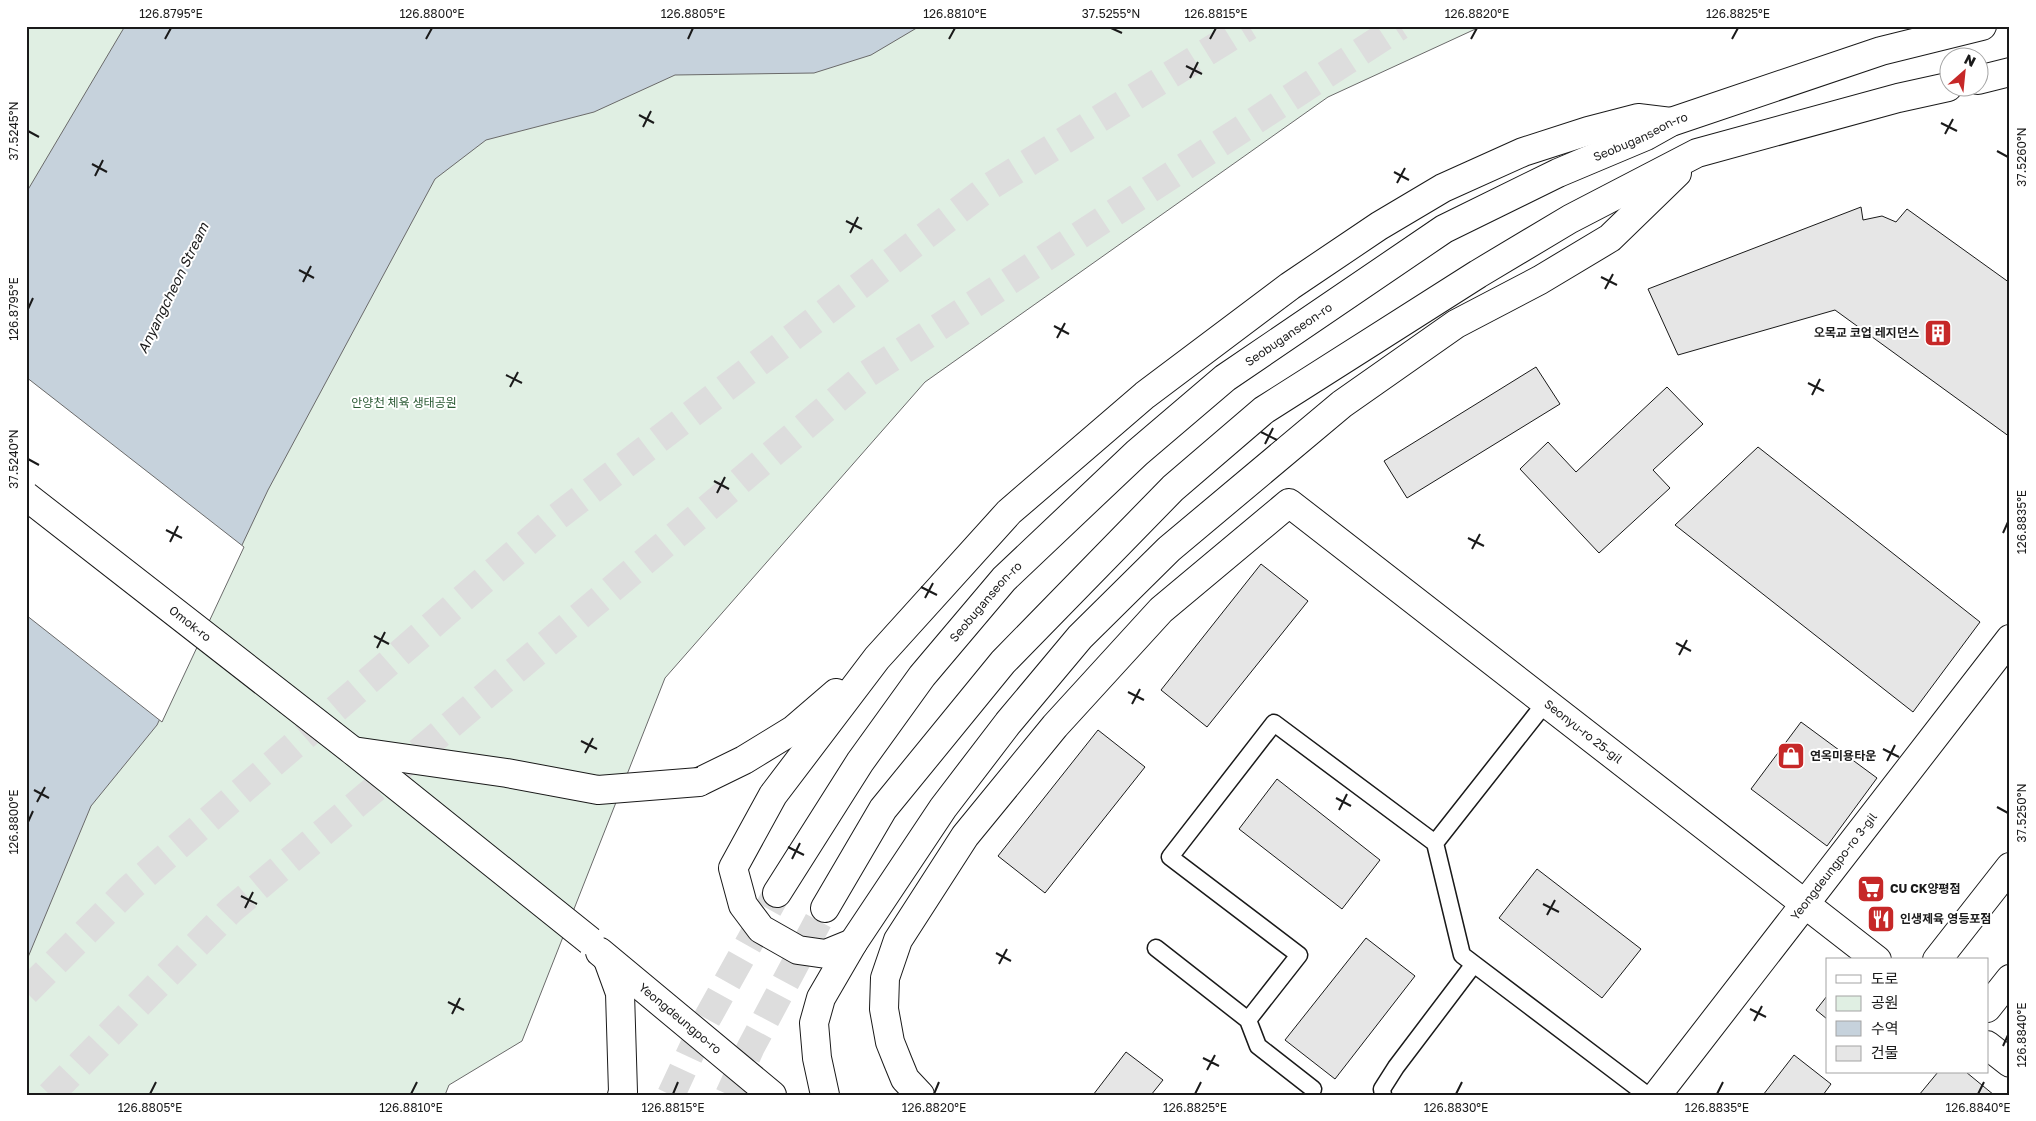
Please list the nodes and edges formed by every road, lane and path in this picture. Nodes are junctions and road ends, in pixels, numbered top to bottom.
1 (1982, 26) edge
2 (2010, 72) edge
3 (1988, 78) edge
4 (1938, 89) edge
5 (1671, 122) junction
6 (1697, 153) junction
7 (26, 496) edge
8 (2010, 639) edge
9 (877, 658) junction
10 (1546, 702) junction
11 (353, 751) junction
12 (1435, 844) junction
13 (2010, 868) edge
14 (778, 893) tunnel mouth
15 (1805, 903) junction
16 (825, 908) tunnel mouth
17 (853, 942) junction
18 (1156, 948) dead end
19 (599, 950) junction
20 (1874, 958) edge
21 (1939, 958) edge
22 (1474, 964) junction
23 (2010, 979) edge
24 (1988, 1007) edge
25 (1248, 1020) junction
26 (1988, 1046) edge
27 (2010, 1063) edge
28 (1313, 1089) dead end
29 (622, 1095) edge
30 (772, 1095) edge
31 (826, 1095) edge
32 (920, 1095) edge
33 (1383, 1095) edge
34 (1647, 1095) edge
35 (1657, 1095) edge

1 - 5 main road, Seobuganseon-ro
2 - 3 main road
4 - 6 main road
5 - 9 main road
5 - 14 main road, Seobuganseon-ro
6 - 16 main road
6 - 17 main road
7 - 11 main road, Omok-ro, bridge
8 - 15 main road, Yeongdeungpo-ro 3-gil
9 - 11 main road, bridge
9 - 17 main road
10 - 12 lane
10 - 15 main road, Seonyu-ro 25-gil
10 - 32 main road, Seonyu-ro 25-gil
11 - 19 main road, Omok-ro, bridge
12 - 22 lane
12 - 25 lane
13 - 21 main road
15 - 20 main road, Seonyu-ro 25-gil
15 - 35 main road, Yeongdeungpo-ro 3-gil
17 - 31 main road
18 - 25 lane
19 - 29 main road
19 - 30 main road, Yeongdeungpo-ro
22 - 33 lane
22 - 34 lane
23 - 24 main road
25 - 28 lane
26 - 27 main road

